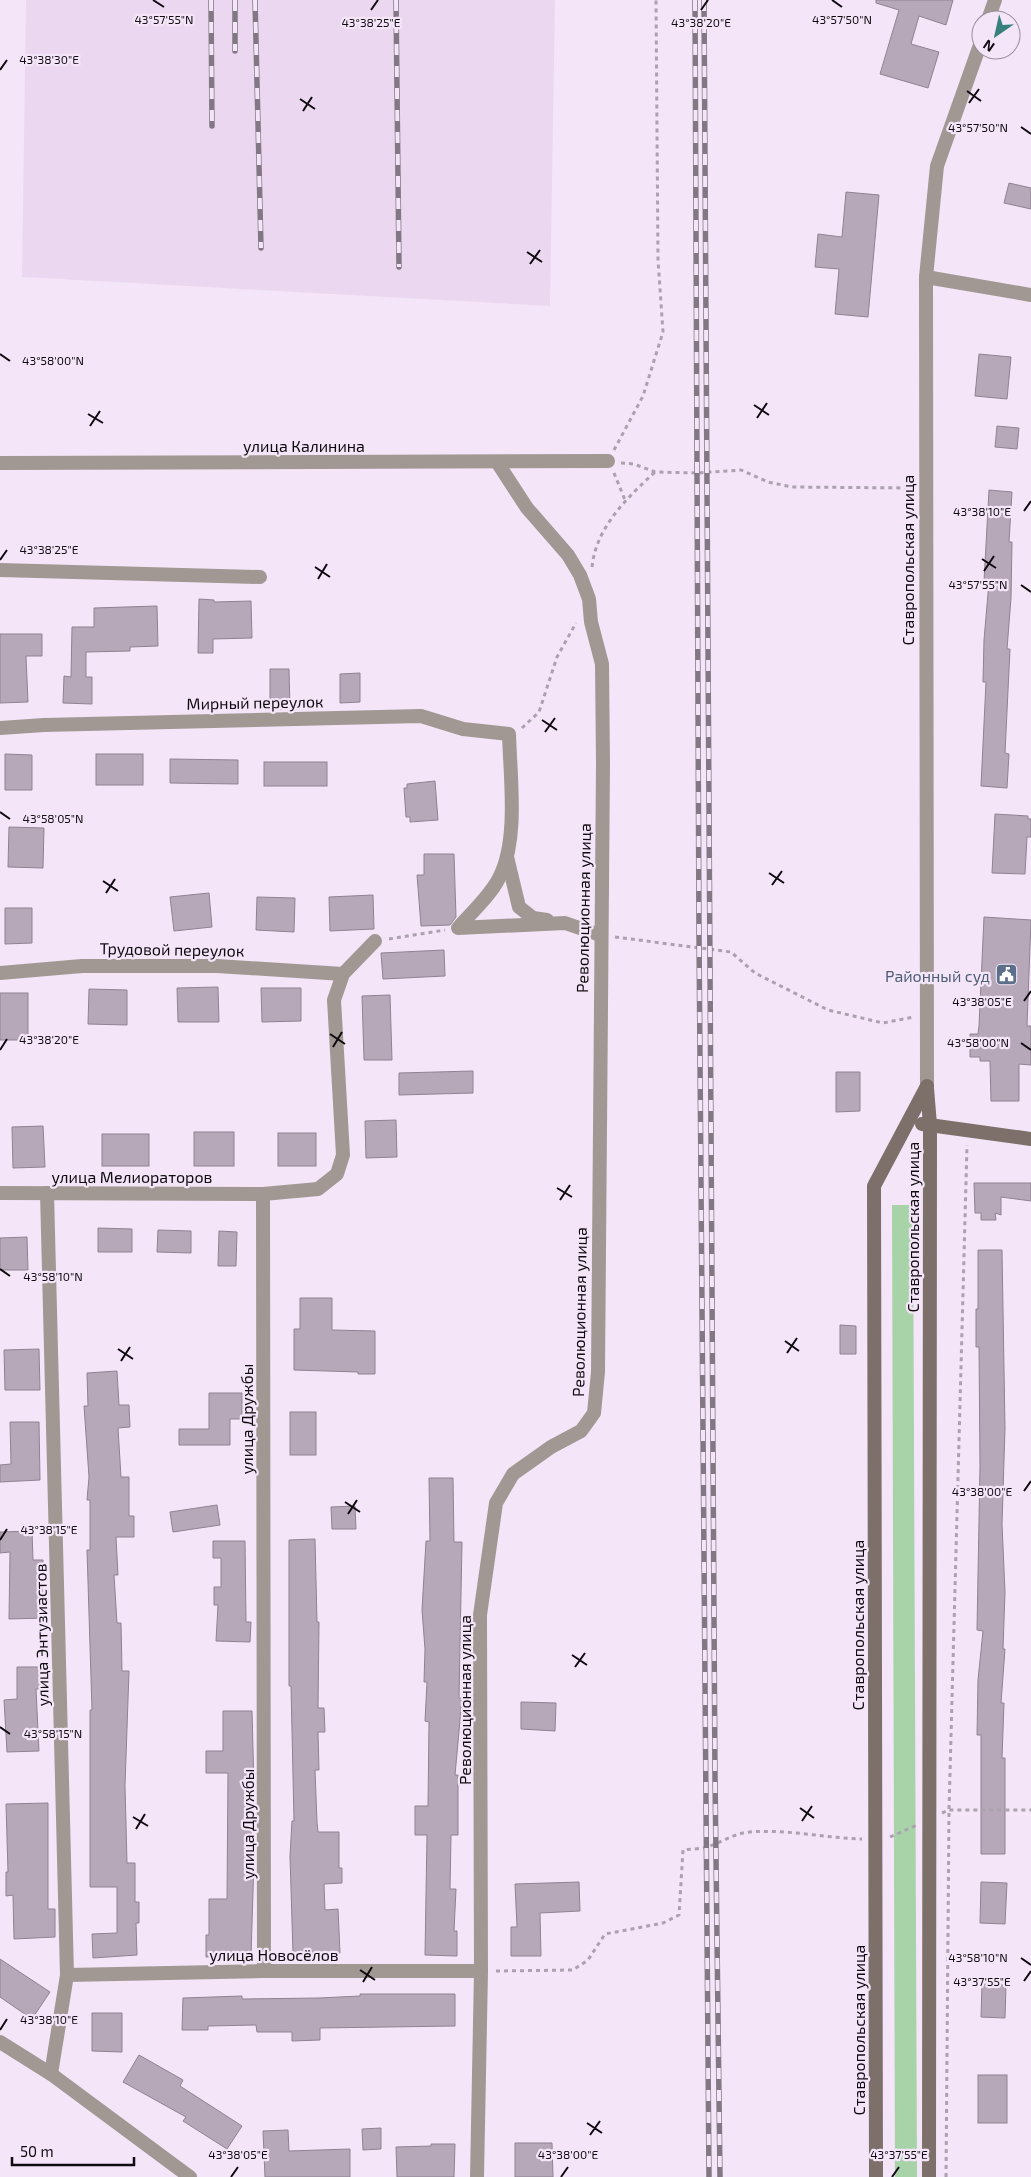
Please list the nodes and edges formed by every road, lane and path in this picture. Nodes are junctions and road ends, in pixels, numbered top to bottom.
1 (656, 0) edge
2 (975, 60) edge
3 (926, 277) junction
4 (1031, 295) edge
5 (497, 462) junction
6 (608, 462) junction
7 (0, 463) edge
8 (924, 488) junction
9 (625, 500) dead end
10 (0, 570) edge
11 (260, 577) dead end
12 (0, 728) edge
13 (507, 854) junction
14 (565, 924) junction
15 (458, 928) junction
16 (600, 935) junction
17 (375, 941) joint
18 (0, 972) edge
19 (343, 974) junction
20 (927, 1014) junction
21 (927, 1086) junction
22 (909, 1123) junction
23 (930, 1125) junction
24 (967, 1129) junction
25 (1031, 1139) edge
26 (0, 1193) edge
27 (47, 1193) junction
28 (263, 1194) junction
29 (949, 1810) junction
30 (1031, 1810) edge
31 (929, 1820) junction
32 (875, 1839) junction
33 (264, 1971) junction
34 (481, 1971) junction
35 (67, 1975) junction
36 (0, 2042) edge
37 (52, 2074) junction
38 (190, 2177) edge
39 (477, 2177) edge
40 (876, 2177) edge
41 (929, 2177) edge
42 (946, 2177) edge

1 - 6 path
2 - 3 street, Ставропольская улица
3 - 4 street
3 - 8 street, Ставропольская улица
5 - 6 street, улица Калинина
5 - 7 street, улица Калинина
5 - 16 street, Революционная улица
6 - 8 path
6 - 9 path
8 - 20 street, Ставропольская улица
10 - 11 street
12 - 13 street, Мирный переулок
13 - 14 street
13 - 15 street
14 - 15 street
14 - 16 street
15 - 17 path
16 - 20 path
16 - 34 street, Революционная улица
17 - 19 street
18 - 19 street, Трудовой переулок
19 - 28 street
20 - 21 street, Ставропольская улица
21 - 22 main road, Ставропольская улица
21 - 23 main road, Ставропольская улица
22 - 23 main road
22 - 32 main road, Ставропольская улица
23 - 24 main road
23 - 31 main road, Ставропольская улица
24 - 25 main road
24 - 29 path
26 - 27 street, улица Мелиораторов
27 - 28 street, улица Мелиораторов
27 - 35 street, улица Энтузиастов
28 - 33 street, улица Дружбы
29 - 30 path
29 - 31 path
29 - 42 path
31 - 32 path
31 - 41 main road, Ставропольская улица
32 - 34 path
32 - 40 main road, Ставропольская улица
33 - 34 street, улица Новосёлов
33 - 35 street, улица Новосёлов
34 - 39 street, Революционная улица
35 - 37 street, улица Энтузиастов
36 - 37 street
37 - 38 street

